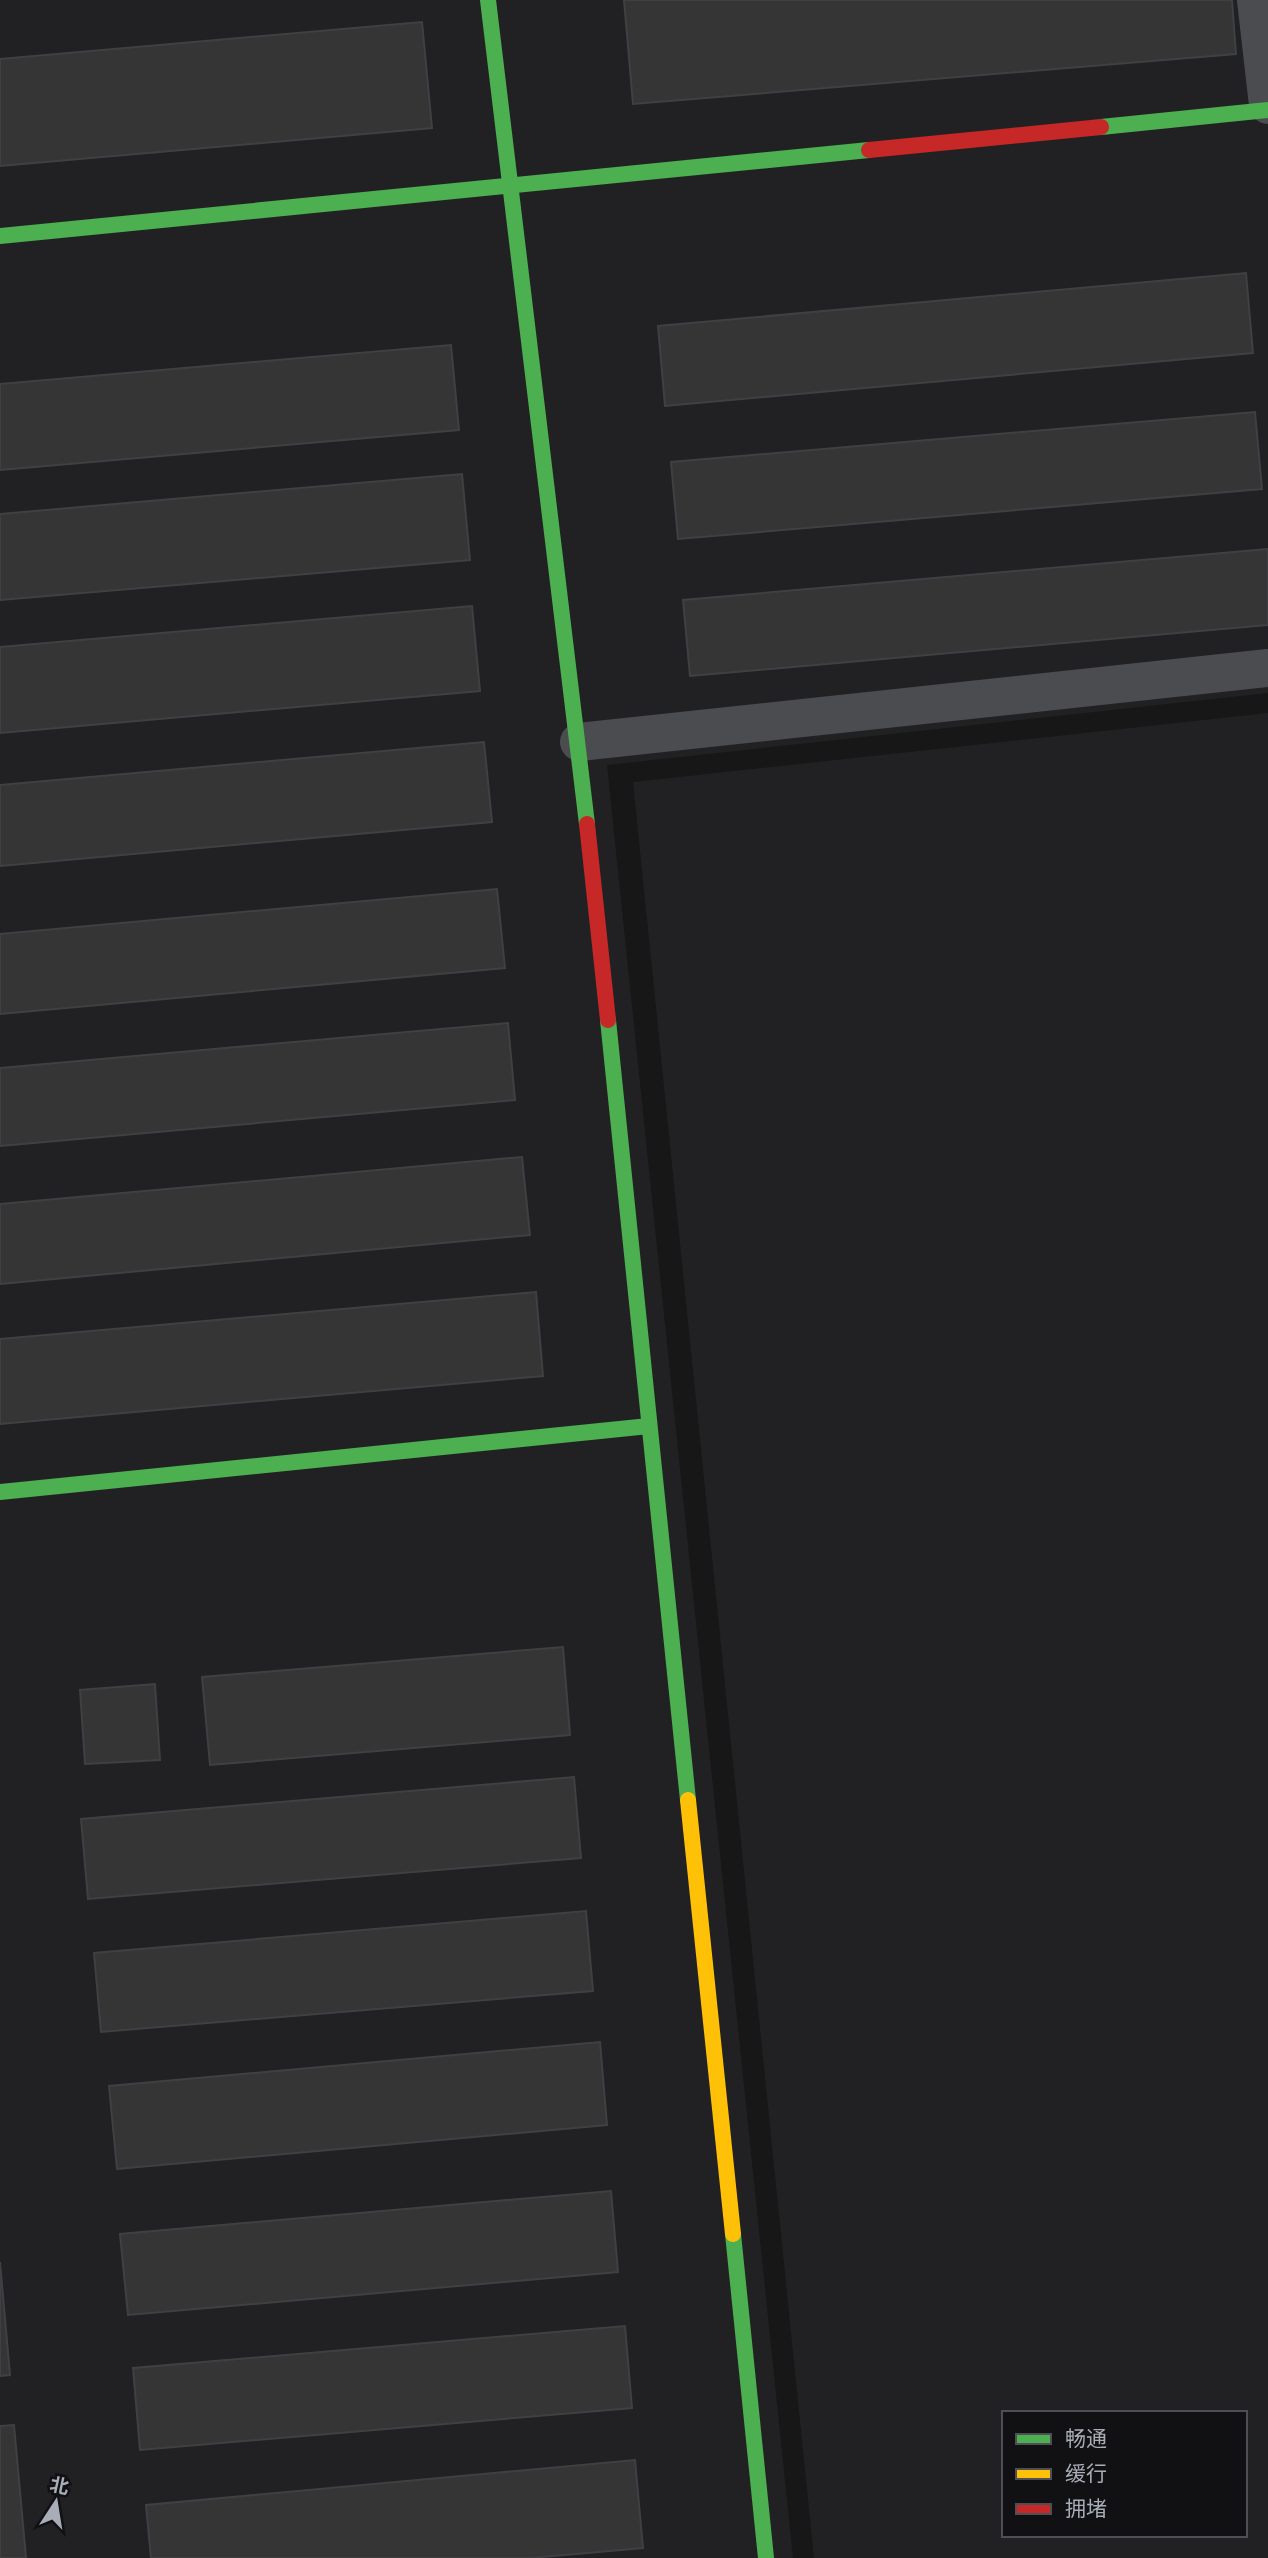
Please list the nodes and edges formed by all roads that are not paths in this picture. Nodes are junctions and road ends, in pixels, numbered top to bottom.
1 (488, 0) edge
2 (1256, 0) edge
3 (1268, 107) edge
4 (508, 185) junction
5 (0, 236) edge
6 (1268, 668) edge
7 (579, 742) junction
8 (649, 1426) junction
9 (0, 1492) edge
10 (766, 2558) edge

1 - 4 street
2 - 3 street
3 - 4 street
4 - 5 street
4 - 7 street
6 - 7 street
7 - 8 street
8 - 9 street
8 - 10 street

